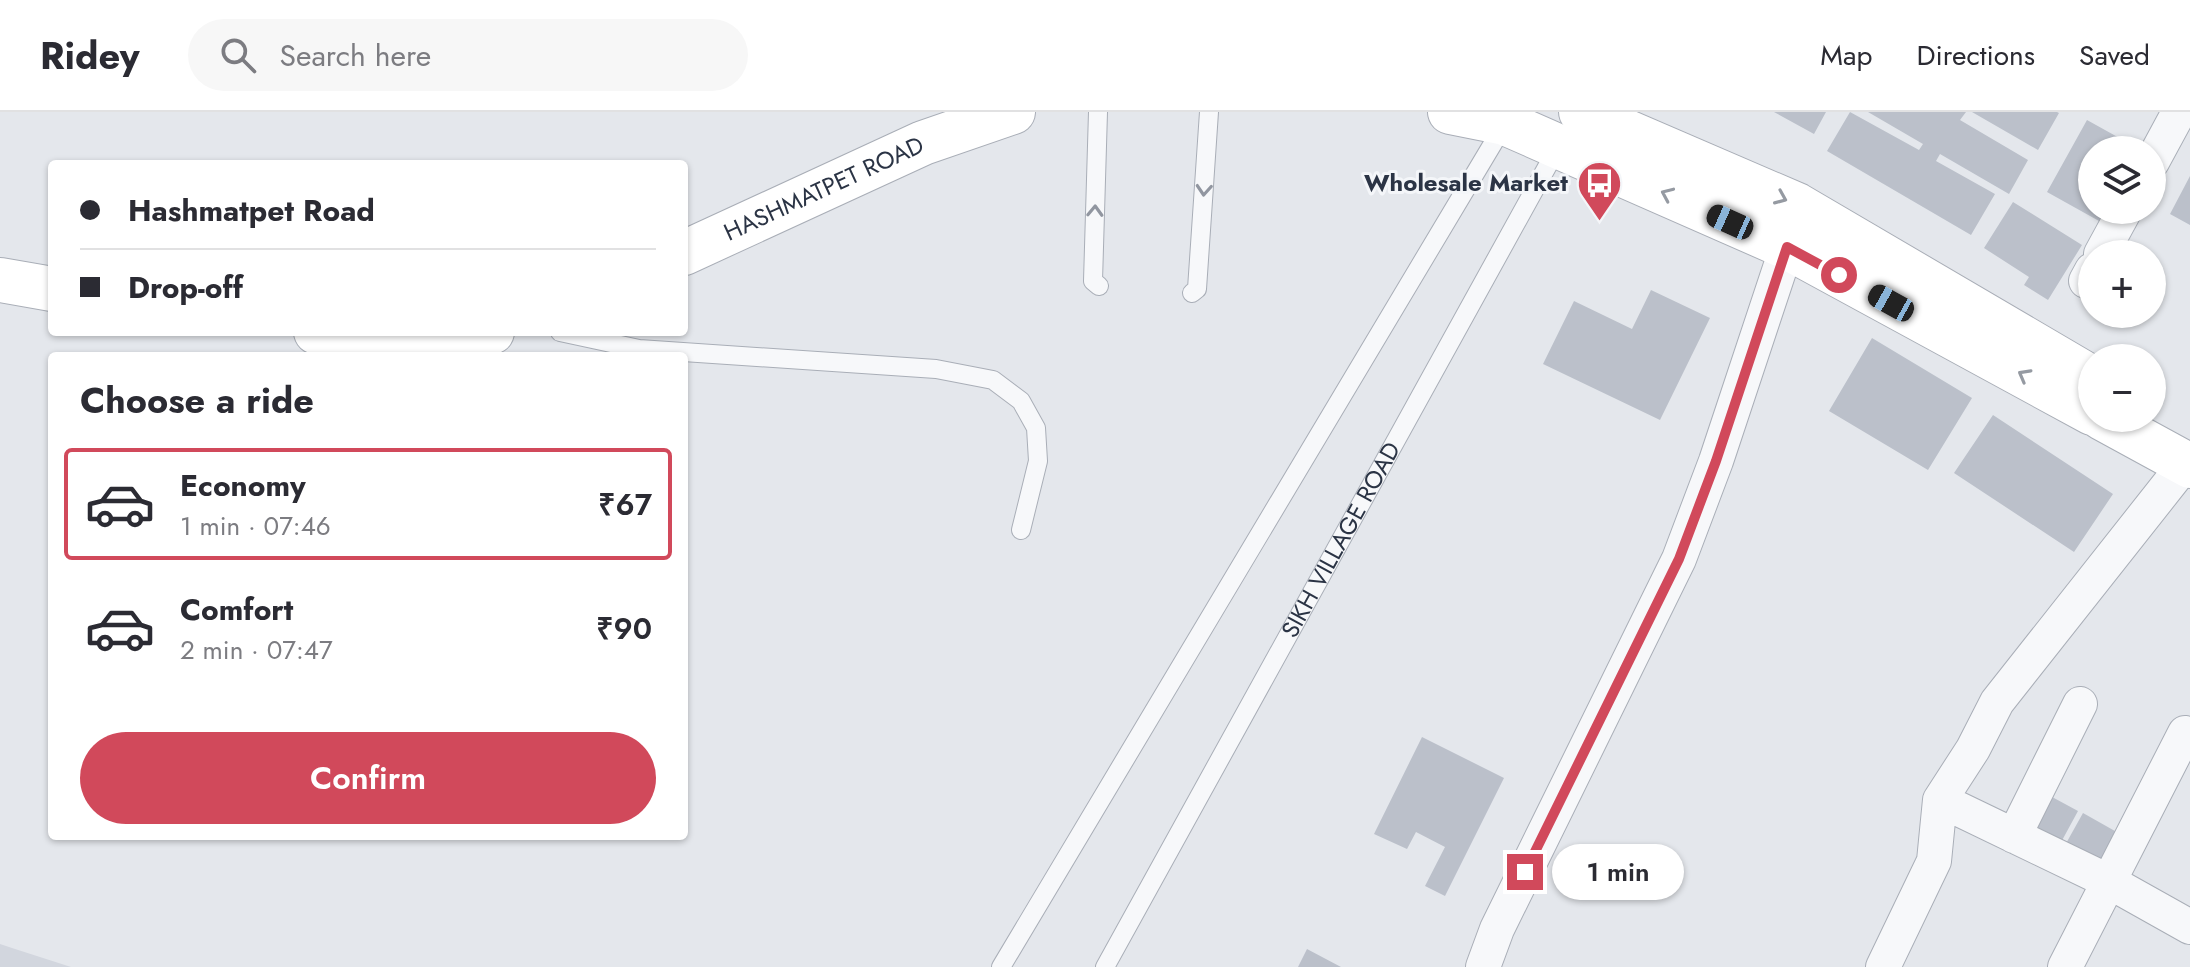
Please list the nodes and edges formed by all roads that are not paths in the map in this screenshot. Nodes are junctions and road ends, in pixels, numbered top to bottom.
1 (1013, 112) edge
2 (1098, 112) edge
3 (1209, 112) edge
4 (1450, 112) edge
5 (2179, 112) edge
6 (1508, 117) edge
7 (1571, 123) edge
8 (2166, 136) edge
9 (1787, 247) junction
10 (688, 251) edge
11 (0, 280) edge
12 (1099, 286) dead end
13 (48, 288) edge
14 (1192, 293) dead end
15 (339, 336) edge
16 (472, 336) edge
17 (579, 336) edge
18 (684, 352) edge
19 (688, 352) edge
20 (2078, 370) edge
21 (2078, 405) edge
22 (2166, 429) edge
23 (2135, 432) edge
24 (2188, 455) edge
25 (1021, 530) dead end
26 (2080, 704) dead end
27 (2185, 733) dead end
28 (1940, 800) junction
29 (2014, 836) junction
30 (2108, 881) junction
31 (2190, 927) edge
32 (1001, 967) edge
33 (1105, 967) edge
34 (1483, 967) edge
35 (1883, 967) edge
36 (2065, 967) edge

1 - 10 main road, HASHMATPET ROAD
12 -> 2 lane
3 -> 14 lane
4 - 6 main road
5 - 8 street
6 - 7 main road
6 - 32 lane
9 -> 7 main road
7 -> 20 main road
7 - 33 lane, SIKH VILLAGE ROAD
21 -> 9 main road
9 - 34 street
11 - 13 main road
15 - 16 main road
17 - 18 lane
19 - 25 lane
22 - 24 main road
23 - 24 main road
24 - 28 street
26 - 29 street
27 - 30 street
28 - 29 street
28 - 35 street
29 - 30 street
30 - 31 street
30 - 36 street

